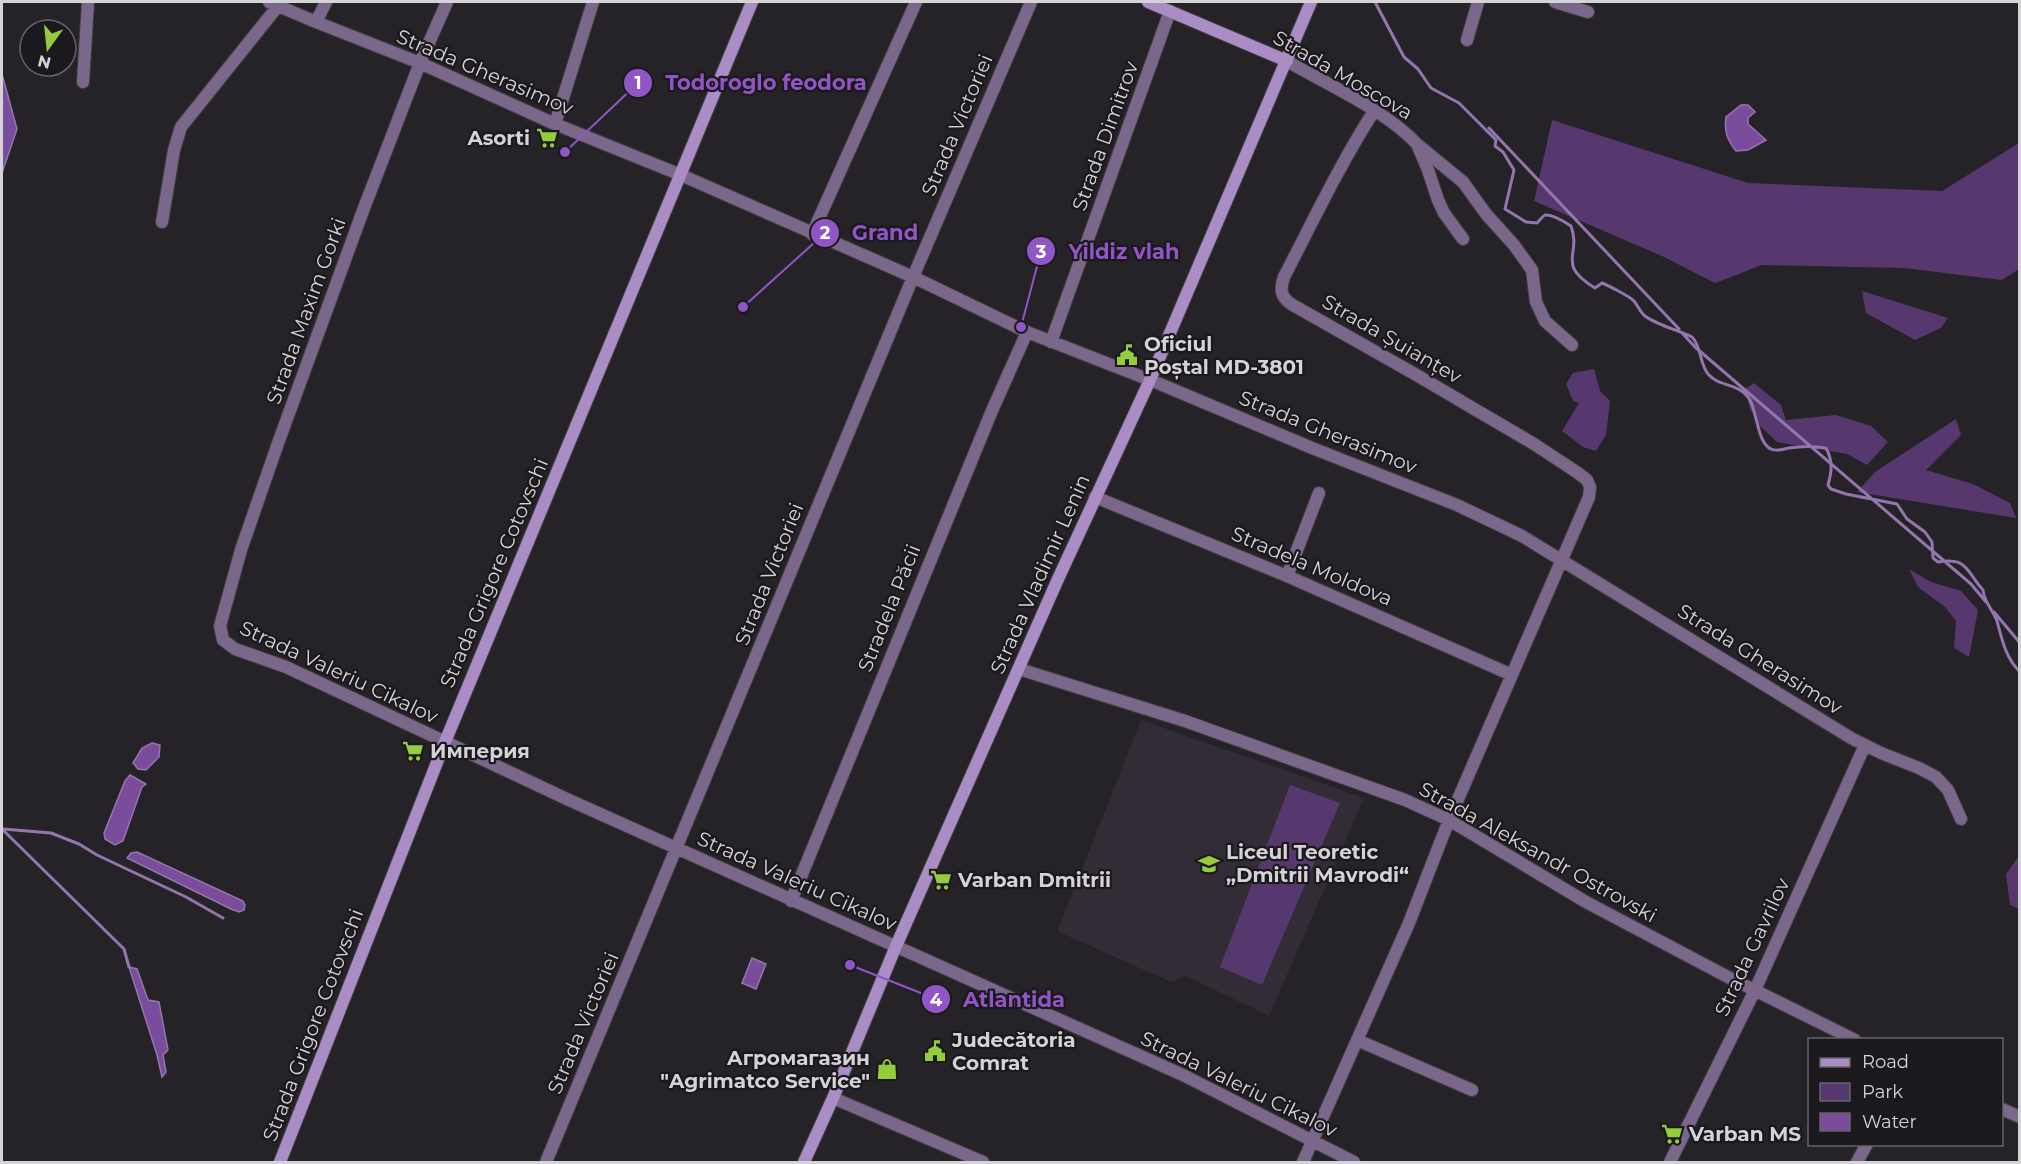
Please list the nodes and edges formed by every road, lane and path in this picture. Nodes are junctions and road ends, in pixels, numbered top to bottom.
1 (88, 2) edge
2 (326, 2) edge
3 (447, 2) edge
4 (593, 2) edge
5 (752, 2) edge
6 (916, 2) edge
7 (1031, 2) edge
8 (1148, 2) edge
9 (1311, 2) edge
10 (1478, 2) edge
11 (1556, 2) edge
12 (273, 4) edge
13 (1170, 11) junction
14 (1588, 12) dead end
15 (316, 22) junction
16 (1467, 40) dead end
17 (1287, 61) junction
18 (420, 63) junction
19 (83, 82) dead end
20 (1374, 111) junction
21 (555, 124) junction
22 (1417, 144) junction
23 (681, 175) junction
24 (162, 222) dead end
25 (812, 234) junction
26 (1463, 239) dead end
27 (913, 277) junction
28 (1028, 332) junction
29 (1051, 342) junction
30 (1572, 345) dead end
31 (1150, 380) junction
32 (1319, 493) dead end
33 (1095, 497) junction
34 (1562, 560) junction
35 (1287, 576) junction
36 (223, 640) joint
37 (1019, 669) junction
38 (1512, 675) junction
39 (445, 742) junction
40 (1865, 746) junction
41 (1961, 819) dead end
42 (1449, 820) junction
43 (677, 848) junction
44 (791, 901) junction
45 (896, 946) junction
46 (1755, 990) junction
47 (1851, 1038) edge
48 (1357, 1040) junction
49 (1472, 1090) dead end
50 (833, 1098) junction
51 (2003, 1110) edge
52 (2019, 1117) edge
53 (1312, 1141) junction
54 (1866, 1146) edge
55 (280, 1162) edge
56 (546, 1162) edge
57 (804, 1162) edge
58 (983, 1162) edge
59 (1303, 1162) edge
60 (1354, 1162) edge
61 (1670, 1162) edge
62 (1857, 1162) edge

1 - 19 street
2 - 15 street
3 - 18 street, Strada Maxim Gorki
4 - 21 street
5 - 23 street, Strada Grigore Cotovschi
6 - 25 street
7 - 27 street, Strada Victoriei
8 - 13 street, Strada Moscova
9 - 17 street, Strada Vladimir Lenin
10 - 16 street
11 - 14 street
12 - 15 street, Strada Gherasimov
12 - 24 street
13 - 17 street, Strada Moscova
13 - 29 street, Strada Dimitrov
15 - 18 street, Strada Gherasimov
17 - 20 street, Strada Moscova
17 - 31 street, Strada Vladimir Lenin
18 - 21 street, Strada Gherasimov
18 - 36 street, Strada Maxim Gorki
20 - 22 street, Strada Moscova
20 - 34 street, Strada Șuianțev
21 - 23 street, Strada Gherasimov
22 - 26 street, Strada Moscova
22 - 30 street, Strada Moscova
23 - 25 street, Strada Gherasimov
23 - 39 street, Strada Grigore Cotovschi
25 - 27 street, Strada Gherasimov
27 - 28 street, Strada Gherasimov
27 - 43 street, Strada Victoriei
28 - 29 street, Strada Gherasimov
28 - 44 street, Stradela Păcii
29 - 31 street, Strada Gherasimov
31 - 33 street, Strada Vladimir Lenin
31 - 34 street, Strada Gherasimov
32 - 35 street
33 - 35 street, Stradela Moldova
33 - 37 street, Strada Vladimir Lenin
34 - 38 street
34 - 40 street, Strada Gherasimov
35 - 38 street, Stradela Moldova
36 - 39 street, Strada Valeriu Cikalov
37 - 42 street, Strada Aleksandr Ostrovski
37 - 45 street, Strada Vladimir Lenin
38 - 42 street
39 - 43 street, Strada Valeriu Cikalov
39 - 55 street, Strada Grigore Cotovschi
40 - 41 street, Strada Gherasimov
40 - 46 street, Strada Gavrilov
42 - 46 street, Strada Aleksandr Ostrovski
42 - 48 street
43 - 44 street, Strada Valeriu Cikalov
43 - 56 street, Strada Victoriei
44 - 45 street, Strada Valeriu Cikalov
45 - 50 street, Strada Vladimir Lenin
45 - 53 street, Strada Valeriu Cikalov
46 - 47 street, Strada Aleksandr Ostrovski
46 - 61 street, Strada Gavrilov
48 - 49 street
48 - 53 street
50 - 57 street, Strada Vladimir Lenin
50 - 58 street
51 - 52 street
53 - 59 street
53 - 60 street, Strada Valeriu Cikalov
54 - 62 street

